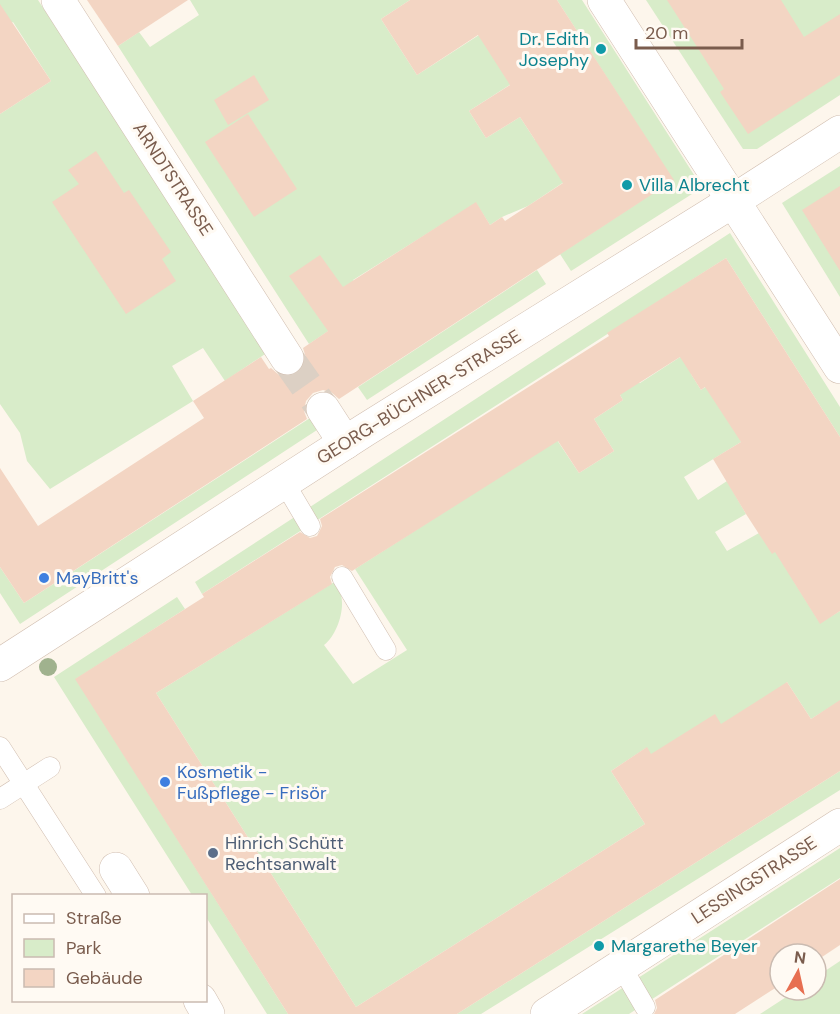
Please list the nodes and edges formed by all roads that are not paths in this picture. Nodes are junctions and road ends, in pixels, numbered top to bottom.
1 (58, 0) edge
2 (604, 0) edge
3 (840, 132) edge
4 (733, 201) junction
5 (287, 357) tunnel mouth
6 (840, 367) edge
7 (323, 409) tunnel mouth
8 (345, 443) junction
9 (284, 482) junction
10 (310, 526) dead end
11 (342, 577) dead end
12 (386, 650) dead end
13 (10, 659) edge
14 (0, 747) edge
15 (50, 766) dead end
16 (23, 784) junction
17 (0, 799) edge
18 (840, 825) edge
19 (95, 894) edge
20 (621, 966) junction
21 (645, 1007) dead end
22 (547, 1014) edge

1 - 5 street, ARNDTSTRASSE
2 - 4 street
3 - 4 street, GEORG-BÜCHNER-STRASSE
4 - 6 street
4 - 8 street, GEORG-BÜCHNER-STRASSE
7 - 8 street
8 - 9 street, GEORG-BÜCHNER-STRASSE
9 - 10 lane
9 - 13 street, GEORG-BÜCHNER-STRASSE
11 - 12 lane
14 - 16 lane
15 - 16 lane
16 - 17 lane
16 - 19 lane
18 - 20 street, LESSINGSTRASSE
20 - 21 lane
20 - 22 street, LESSINGSTRASSE

